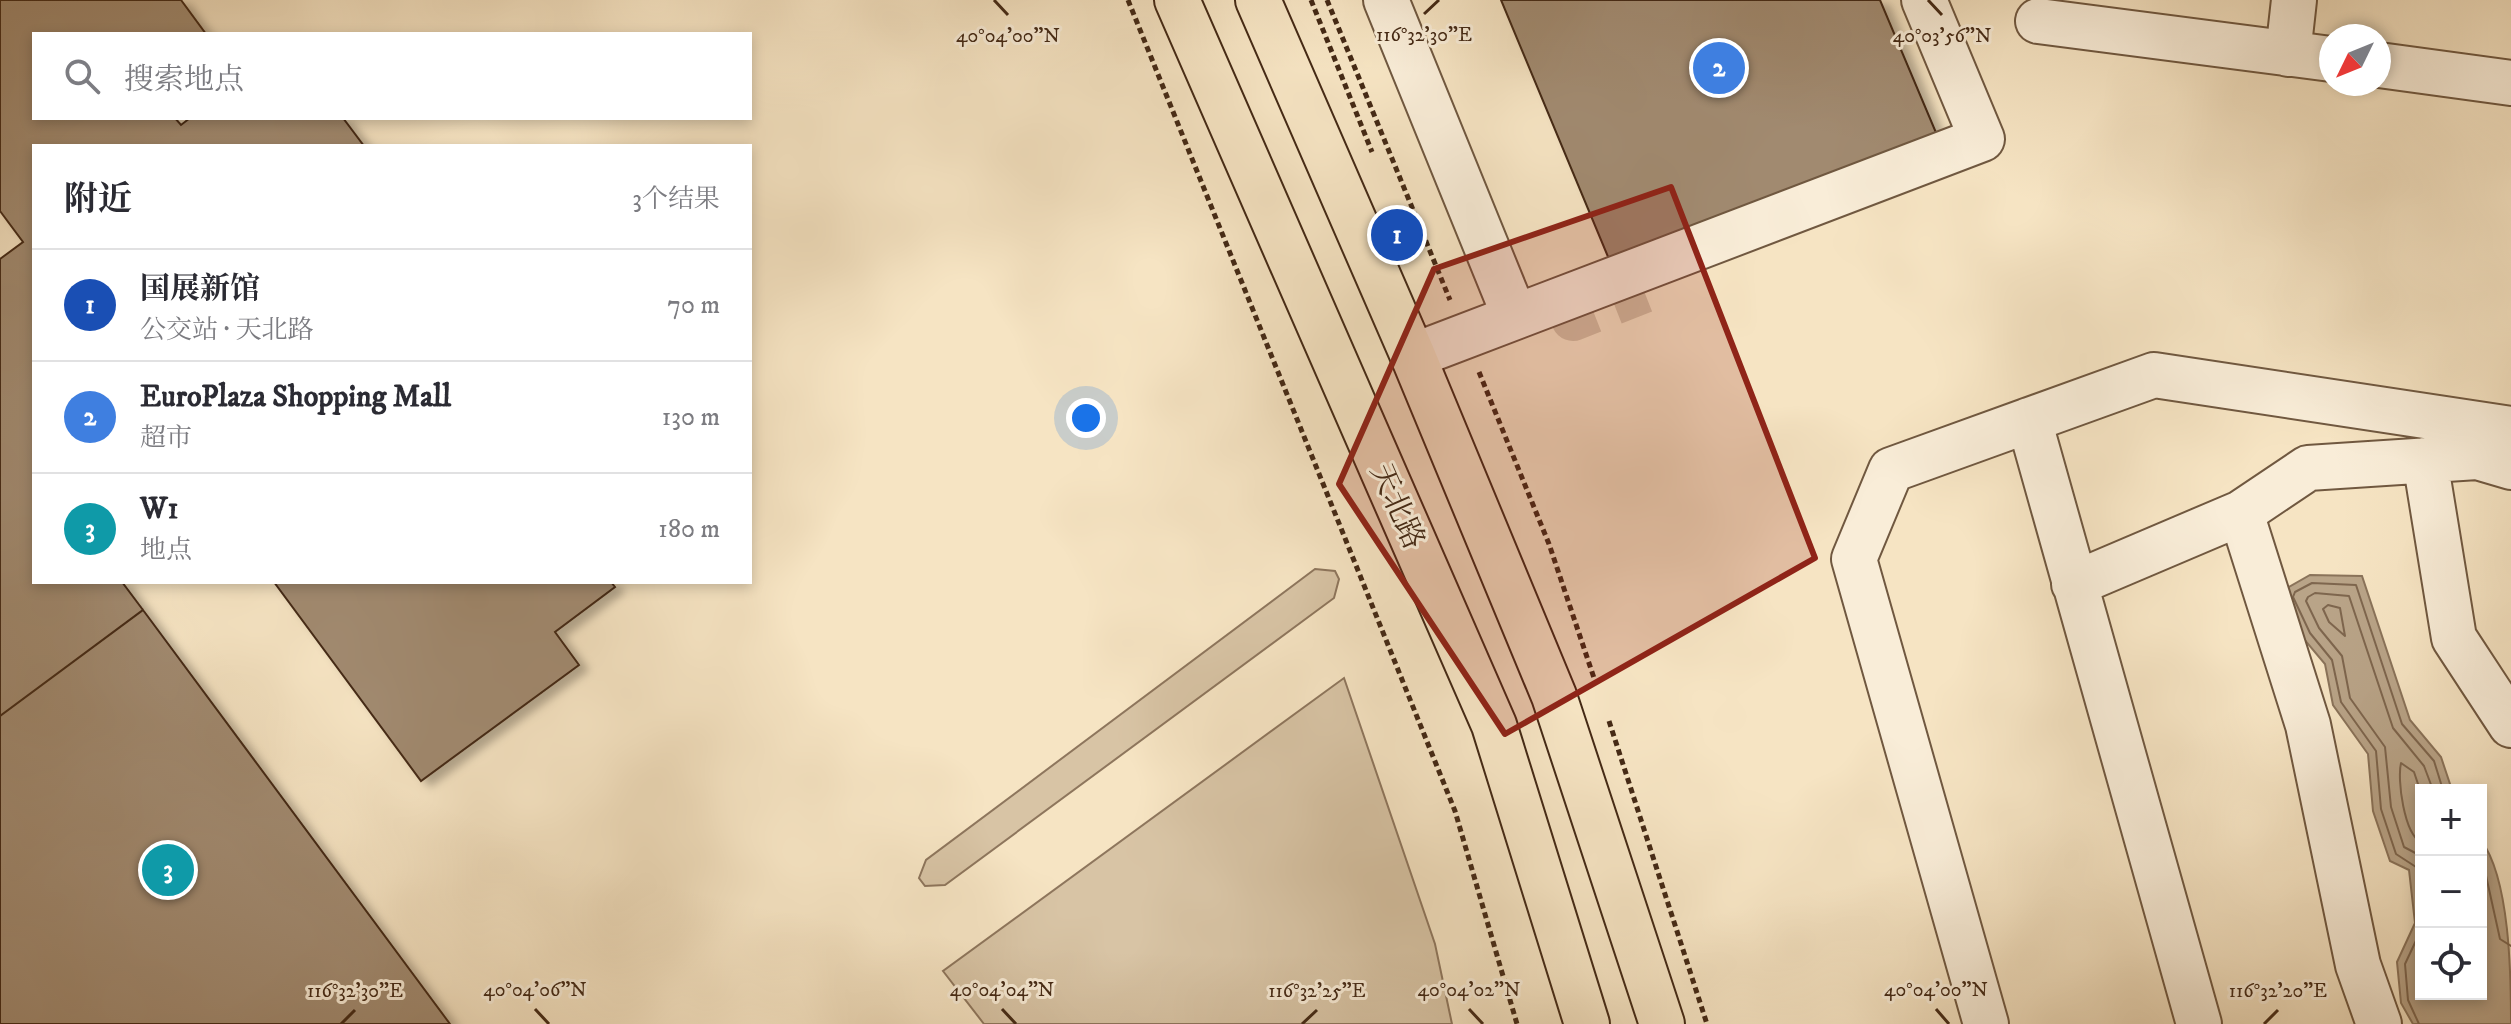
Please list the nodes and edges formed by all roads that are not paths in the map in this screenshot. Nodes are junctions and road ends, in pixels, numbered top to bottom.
1 (1177, 0) edge
2 (1258, 0) edge
3 (1386, 0) edge
4 (1924, 0) edge
5 (2294, 0) edge
6 (2038, 21) dead end
7 (2288, 54) junction
8 (2319, 58) edge
9 (2391, 67) edge
10 (2511, 83) edge
11 (1515, 317) junction
12 (1413, 356) junction
13 (2029, 420) junction
14 (2511, 429) edge
15 (2425, 460) junction
16 (2511, 467) edge
17 (2241, 513) junction
18 (2074, 584) junction
19 (2511, 725) edge
20 (1587, 1024) edge
21 (1662, 1024) edge
22 (1986, 1024) edge
23 (2199, 1024) edge
24 (2379, 1024) edge

1 - 20 main road, 天北路
2 - 12 main road
3 - 11 street
4 - 11 street
5 - 7 street
6 - 7 street
7 - 8 street
9 - 10 street
11 - 12 street
12 - 21 main road
13 - 14 street
13 - 18 street
13 - 22 street
15 - 16 street
15 - 17 street
15 - 19 street
17 - 18 street
17 - 24 street
18 - 23 street

